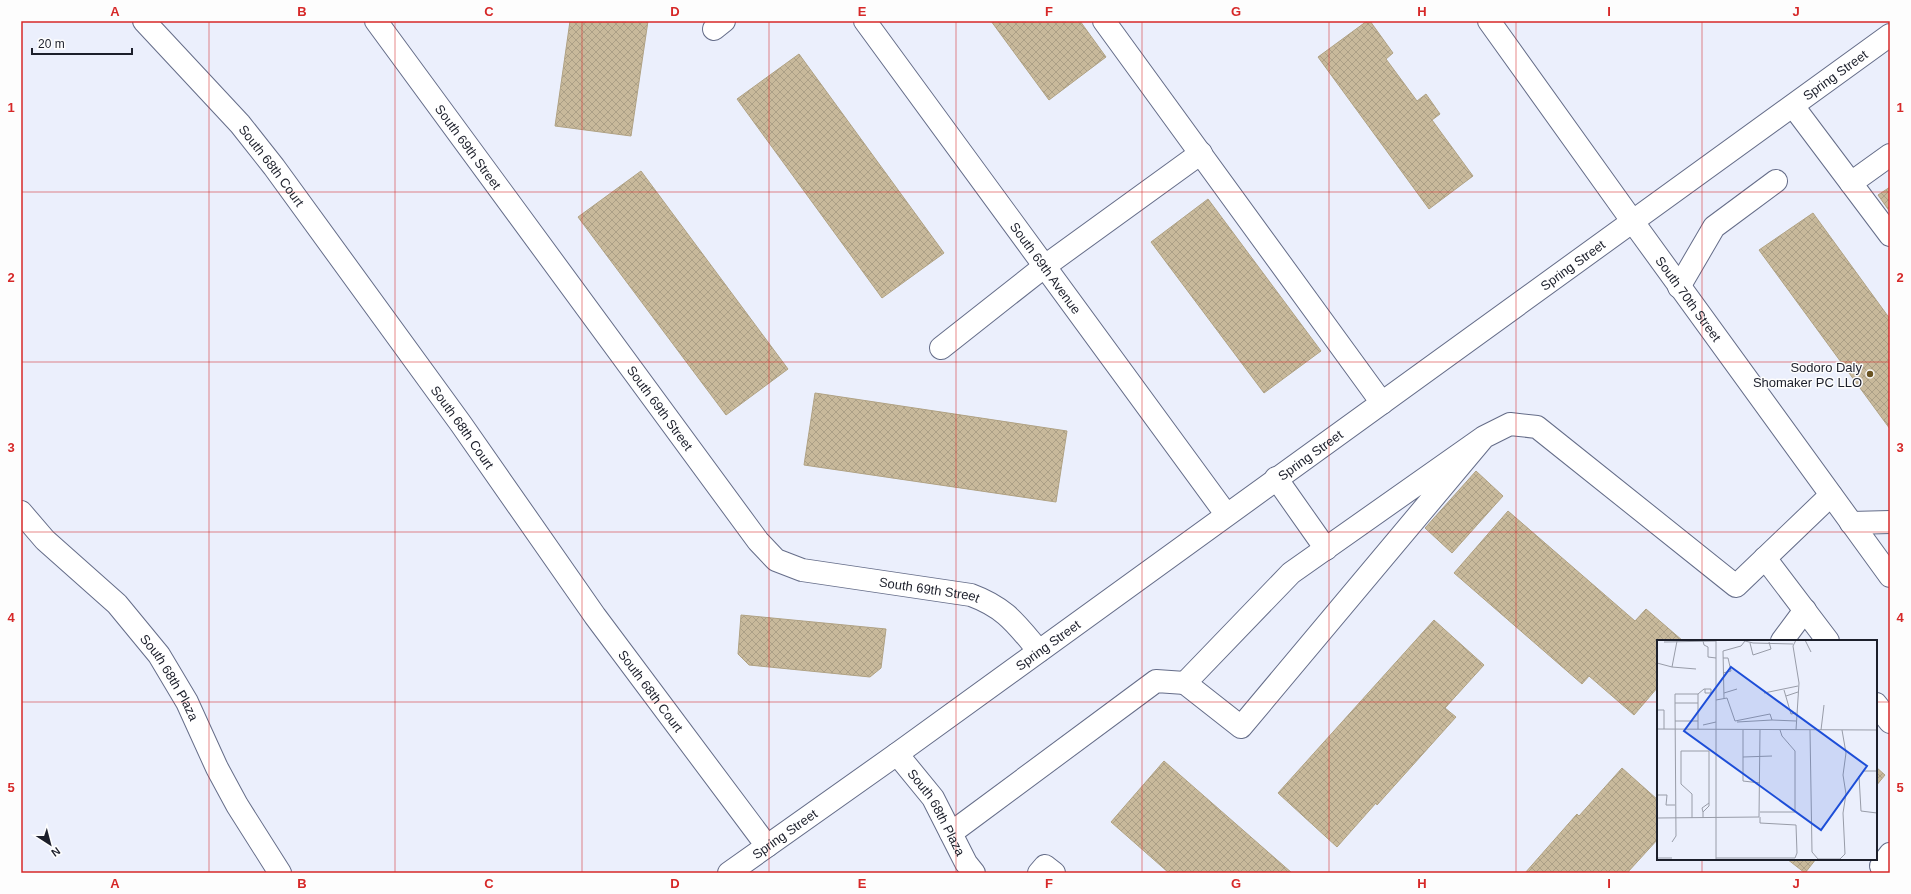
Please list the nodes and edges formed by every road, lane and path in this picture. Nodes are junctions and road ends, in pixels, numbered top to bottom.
1 (144, 21) edge
2 (376, 21) edge
3 (1104, 21) edge
4 (1489, 21) edge
5 (873, 24) edge
6 (1890, 35) edge
7 (1793, 106) junction
8 (1201, 153) junction
9 (1890, 155) edge
10 (1776, 181) dead end
11 (1851, 183) junction
12 (1633, 222) junction
13 (1890, 235) edge
14 (1045, 266) junction
15 (1679, 287) junction
16 (941, 348) dead end
17 (1382, 403) junction
18 (1484, 437) junction
19 (1276, 478) junction
20 (1831, 495) junction
21 (21, 512) edge
22 (1226, 514) junction
23 (1890, 522) edge
24 (1851, 523) junction
25 (1326, 549) junction
26 (1765, 558) junction
27 (1890, 576) edge
28 (1805, 610) junction
29 (1783, 640) edge
30 (1827, 640) edge
31 (1039, 651) junction
32 (1185, 683) junction
33 (1877, 705) edge
34 (1890, 722) edge
35 (897, 754) junction
36 (951, 833) junction
37 (767, 846) junction
38 (1890, 854) edge
39 (280, 873) edge
40 (729, 873) edge
41 (974, 873) edge
42 (1038, 873) edge
43 (1054, 873) edge
44 (1889, 873) edge

1 - 37 street, South 68th Court
2 - 31 street, South 69th Street
3 - 8 street
4 - 12 street, South 70th Street
5 - 14 street, South 69th Avenue
6 - 7 street, Spring Street
7 - 11 street
7 - 12 street, Spring Street
8 - 14 street
8 - 17 street
9 - 11 street
10 - 15 street
11 - 13 street
12 - 15 street, South 70th Street
12 - 17 street, Spring Street
14 - 16 street
14 - 22 street, South 69th Avenue
15 - 20 street, South 70th Street
17 - 19 street, Spring Street
18 - 25 street
18 - 26 street
18 - 32 street
19 - 22 street, Spring Street
19 - 25 street
20 - 24 street, South 70th Street
20 - 26 street
21 - 39 street, South 68th Plaza
22 - 31 street, Spring Street
23 - 24 street
24 - 27 street, South 70th Street
25 - 32 street
26 - 28 street
28 - 29 street
28 - 30 street
31 - 35 street, Spring Street
32 - 36 street
33 - 34 street
35 - 36 street, South 68th Plaza
35 - 37 street, Spring Street
36 - 41 street, South 68th Plaza
37 - 40 street, Spring Street
38 - 44 street
42 - 43 street

